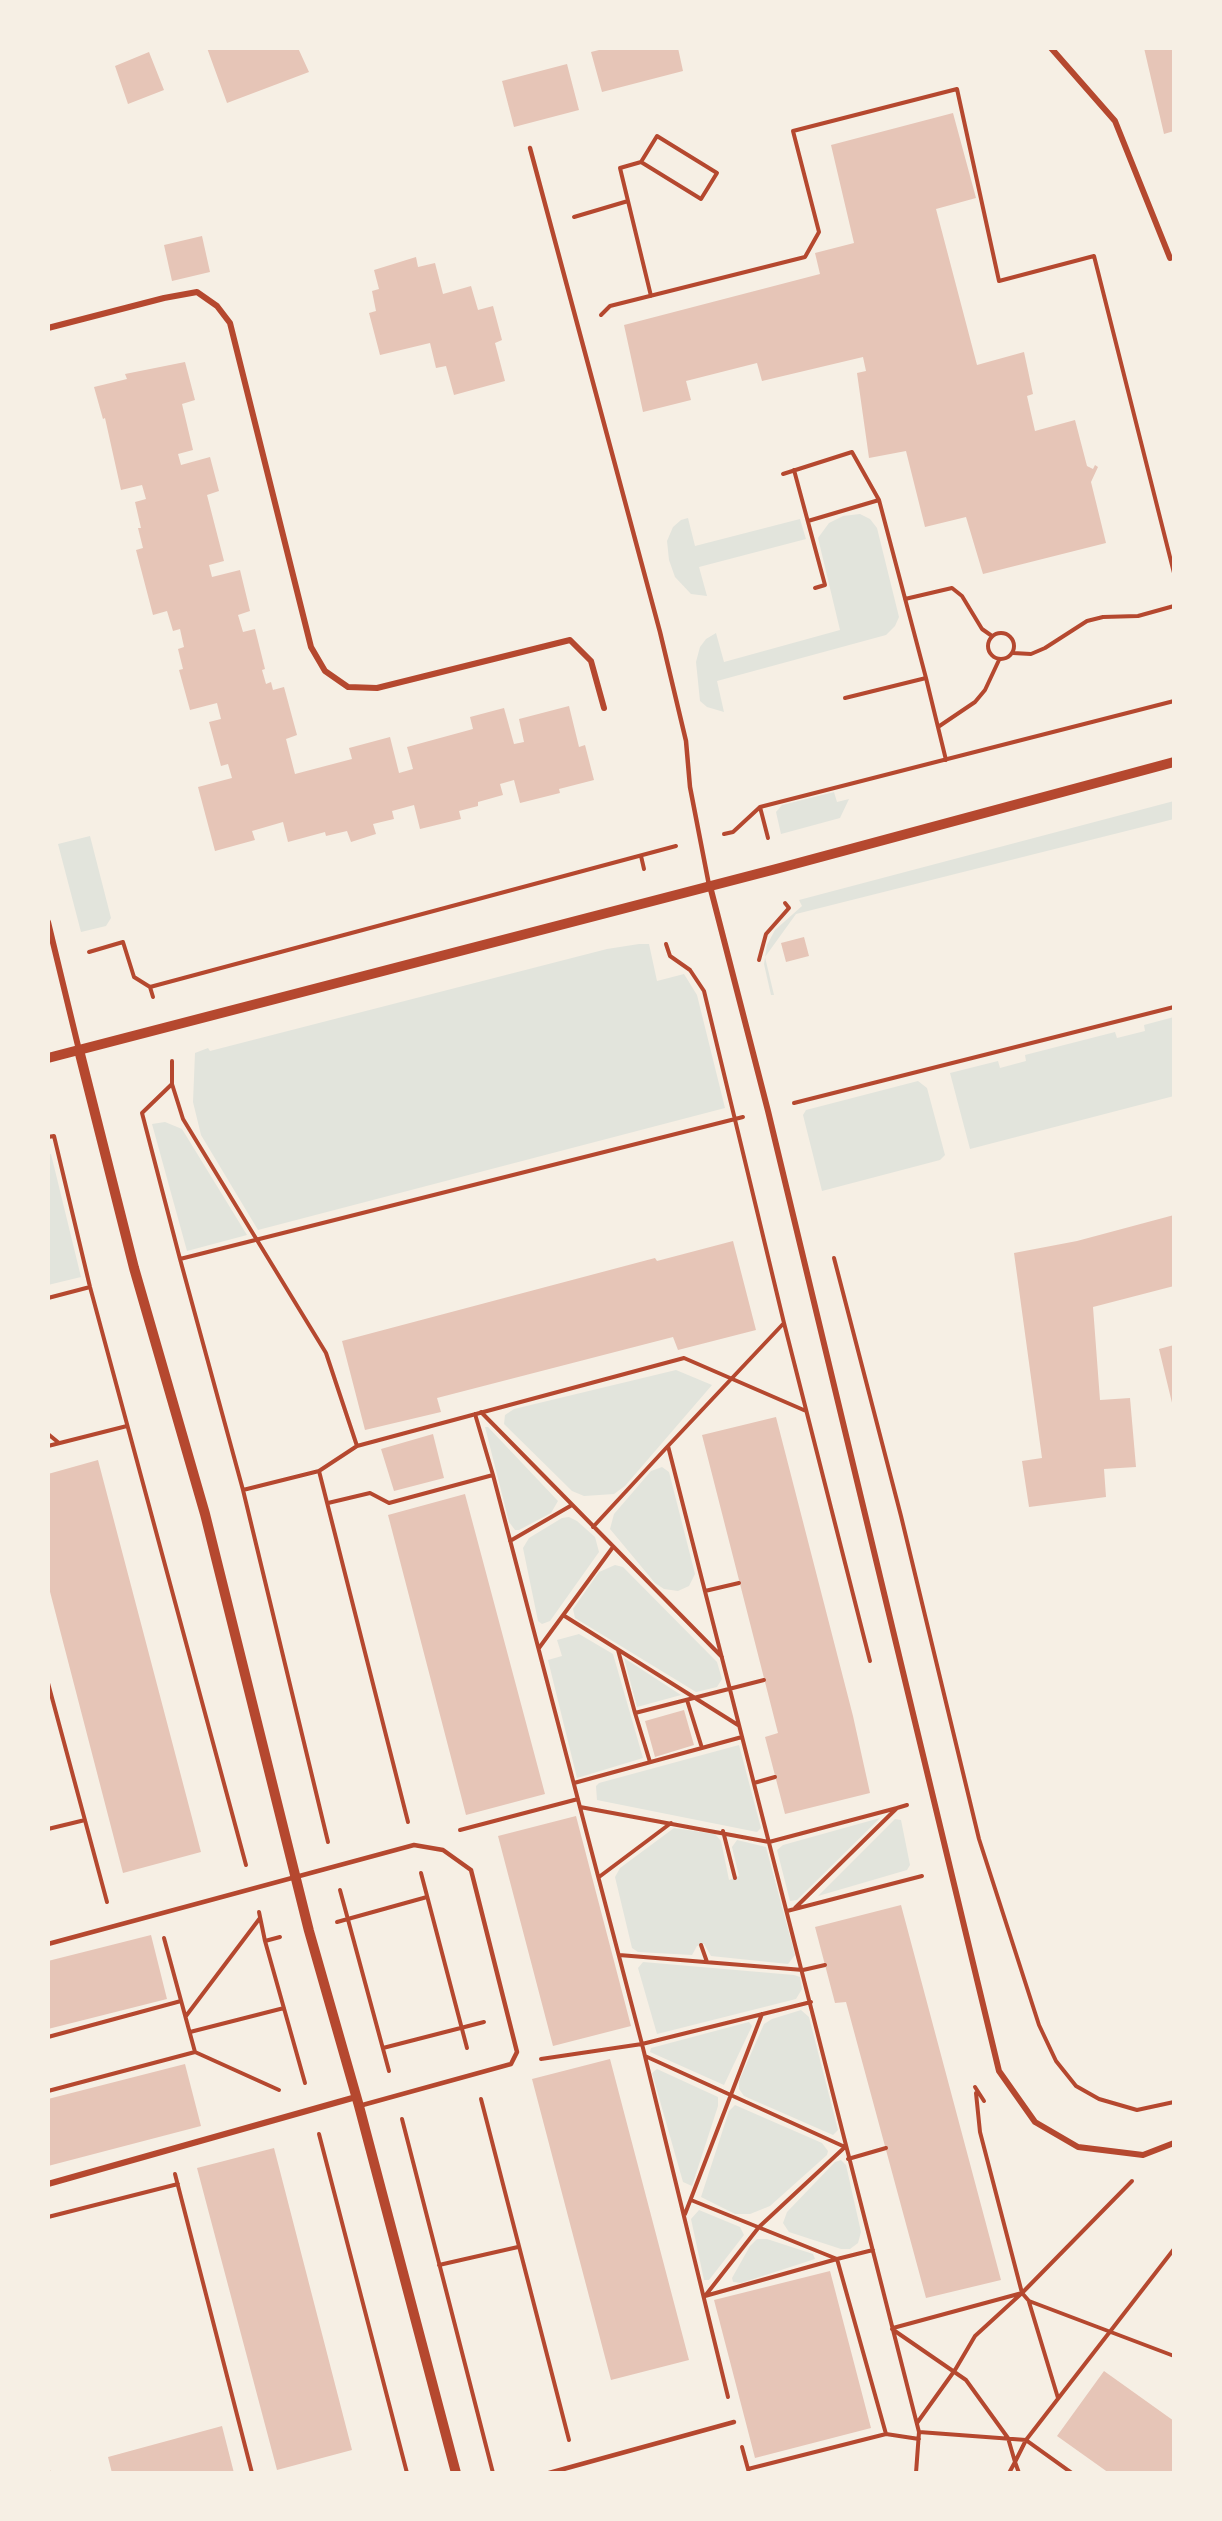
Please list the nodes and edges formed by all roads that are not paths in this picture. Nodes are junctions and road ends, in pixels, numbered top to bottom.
1 (1051, 48) edge
2 (530, 148) dead end
3 (1170, 258) dead end
4 (48, 328) edge
5 (604, 708) dead end
6 (1174, 762) edge
7 (710, 886) junction
8 (48, 922) edge
9 (79, 1050) junction
10 (48, 1058) edge
11 (297, 1876) junction
12 (48, 1944) edge
13 (358, 2101) junction
14 (1174, 2143) edge
15 (48, 2184) edge
16 (734, 2422) road end
17 (456, 2473) edge
18 (549, 2473) edge

1 - 3 street
2 - 7 lane
4 - 5 street
6 - 7 street
7 - 9 street
7 - 14 street
8 - 9 street
9 - 10 street
9 - 11 street
11 - 12 lane
11 - 13 street
11 - 13 lane
13 - 15 street
13 - 17 street
16 - 18 lane

